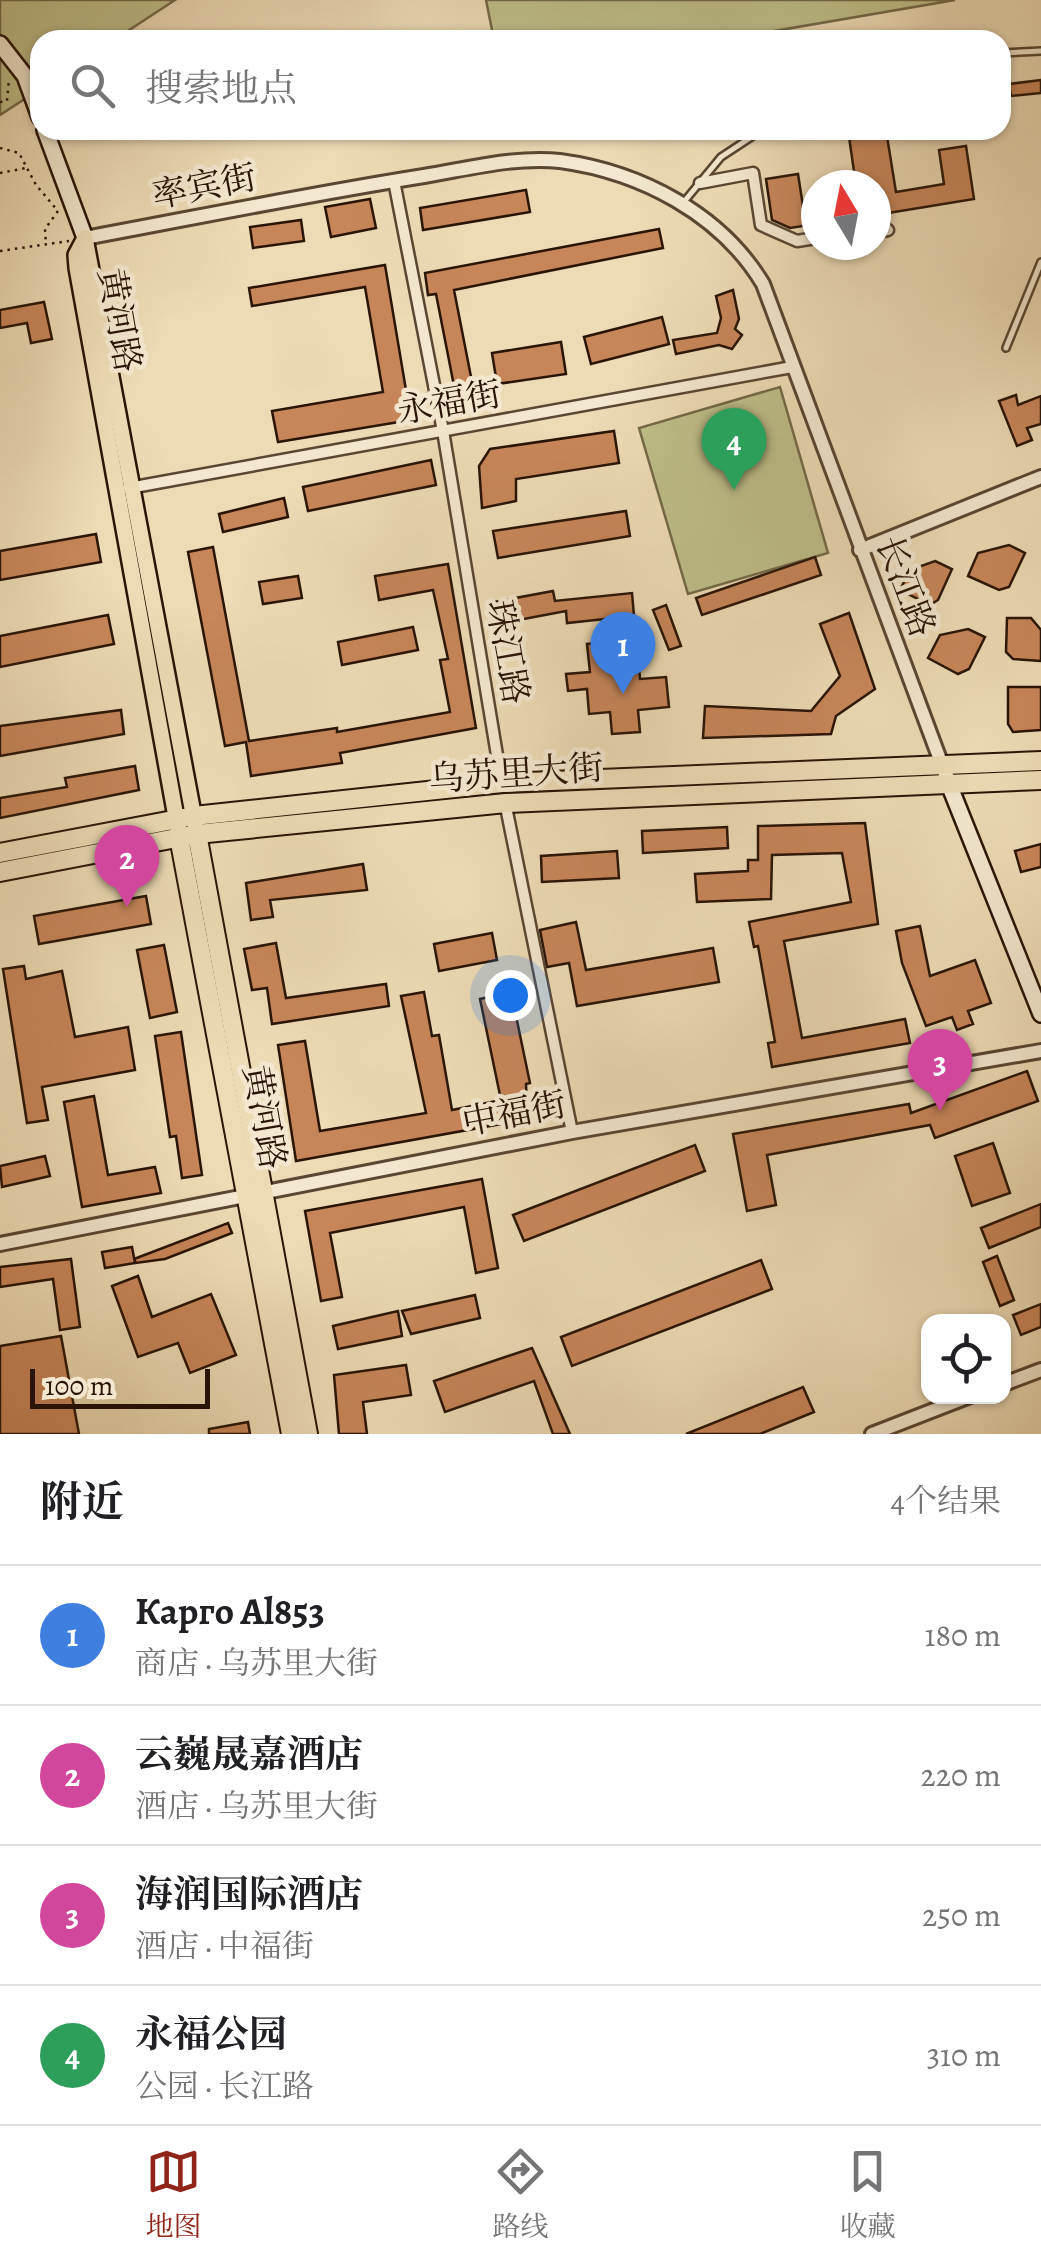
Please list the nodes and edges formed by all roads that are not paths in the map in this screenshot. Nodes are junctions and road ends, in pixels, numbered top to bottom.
1 (0, 44) edge
2 (1041, 51) edge
3 (1011, 52) edge
4 (30, 90) edge
5 (49, 140) edge
6 (746, 140) edge
7 (394, 181) junction
8 (700, 183) junction
9 (684, 203) junction
10 (85, 238) junction
11 (801, 240) edge
12 (1041, 262) edge
13 (1006, 348) dead end
14 (792, 367) junction
15 (442, 431) junction
16 (1041, 477) edge
17 (124, 489) junction
18 (860, 550) junction
19 (1041, 761) edge
20 (942, 765) junction
21 (1041, 780) edge
22 (502, 782) junction
23 (949, 784) junction
24 (506, 803) junction
25 (186, 827) junction
26 (0, 853) edge
27 (0, 872) edge
28 (1041, 1014) edge
29 (1041, 1050) edge
30 (572, 1132) junction
31 (256, 1194) junction
32 (0, 1244) edge
33 (1041, 1370) edge
34 (1011, 1381) edge
35 (949, 1404) edge
36 (292, 1434) edge
37 (308, 1434) edge
38 (872, 1434) edge

1 - 4 main road
2 - 3 lane
5 - 10 main road
6 - 8 lane
7 - 9 street, 率宾街
7 - 10 street, 率宾街
7 - 15 street, 珠江路
8 - 9 lane
8 - 11 street
9 - 14 street, 长江路
10 - 17 main road, 黄河路
12 - 13 lane
14 - 15 street, 永福街
14 - 18 street, 长江路
15 - 17 street, 永福街
15 - 22 street, 珠江路
16 - 18 street
17 - 25 main road, 黄河路
18 - 20 street, 长江路
19 - 20 highway, 乌苏里大街
20 - 22 highway, 乌苏里大街
20 - 23 main road, 长江路
21 - 23 highway, 乌苏里大街
22 - 24 street, 珠江路
22 - 25 highway, 乌苏里大街
23 - 24 highway, 乌苏里大街
23 - 28 main road, 长江路
24 - 25 highway, 乌苏里大街
24 - 30 street, 珠江路
25 - 26 highway, 乌苏里大街
25 - 27 highway, 乌苏里大街
25 - 31 highway, 黄河路
29 - 30 street, 中福街
30 - 31 street, 中福街
31 - 32 street, 中福街
31 - 36 highway, 黄河路
31 - 37 highway, 黄河路
33 - 34 street
35 - 38 street

